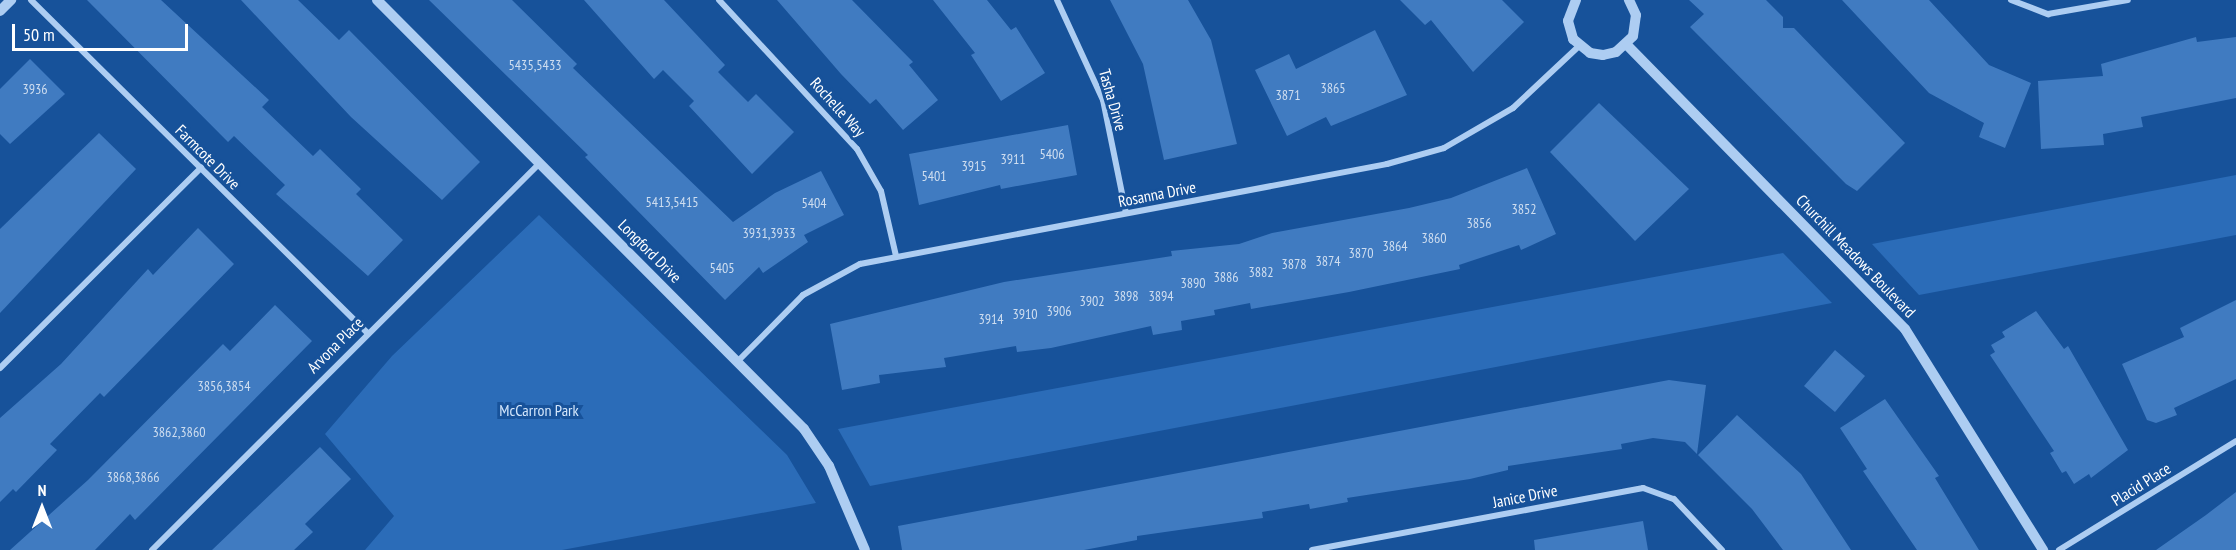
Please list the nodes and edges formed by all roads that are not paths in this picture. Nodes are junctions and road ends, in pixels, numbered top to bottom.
1 (11, 0) edge
2 (31, 0) edge
3 (377, 0) edge
4 (719, 0) edge
5 (1057, 0) edge
6 (1576, 0) edge
7 (1629, 0) edge
8 (2011, 0) edge
9 (2128, 0) edge
10 (0, 11) edge
11 (1627, 45) junction
12 (1579, 46) junction
13 (540, 162) junction
14 (201, 168) junction
15 (1126, 213) junction
16 (896, 256) junction
17 (366, 332) junction
18 (739, 360) junction
19 (0, 368) edge
20 (2236, 441) edge
21 (152, 550) edge
22 (865, 550) edge
23 (1311, 550) edge
24 (1722, 550) edge
25 (2043, 550) edge
26 (2060, 550) edge

1 - 10 street
2 - 14 street, Farmcote Drive
3 - 13 street, Longford Drive
4 - 16 street, Rochelle Way
5 - 15 street, Tasha Drive
6 - 12 street
7 - 11 street
8 - 9 street
11 - 12 street
11 - 25 street, Churchill Meadows Boulevard
12 - 15 street, Rosanna Drive
13 - 17 street, Arvona Place
13 - 18 street, Longford Drive
14 - 17 street, Farmcote Drive
14 - 19 street
15 - 16 street, Rosanna Drive
16 - 18 street, Rosanna Drive
17 - 21 street, Arvona Place
18 - 22 street, Longford Drive
20 - 26 street, Placid Place
23 - 24 street, Janice Drive

